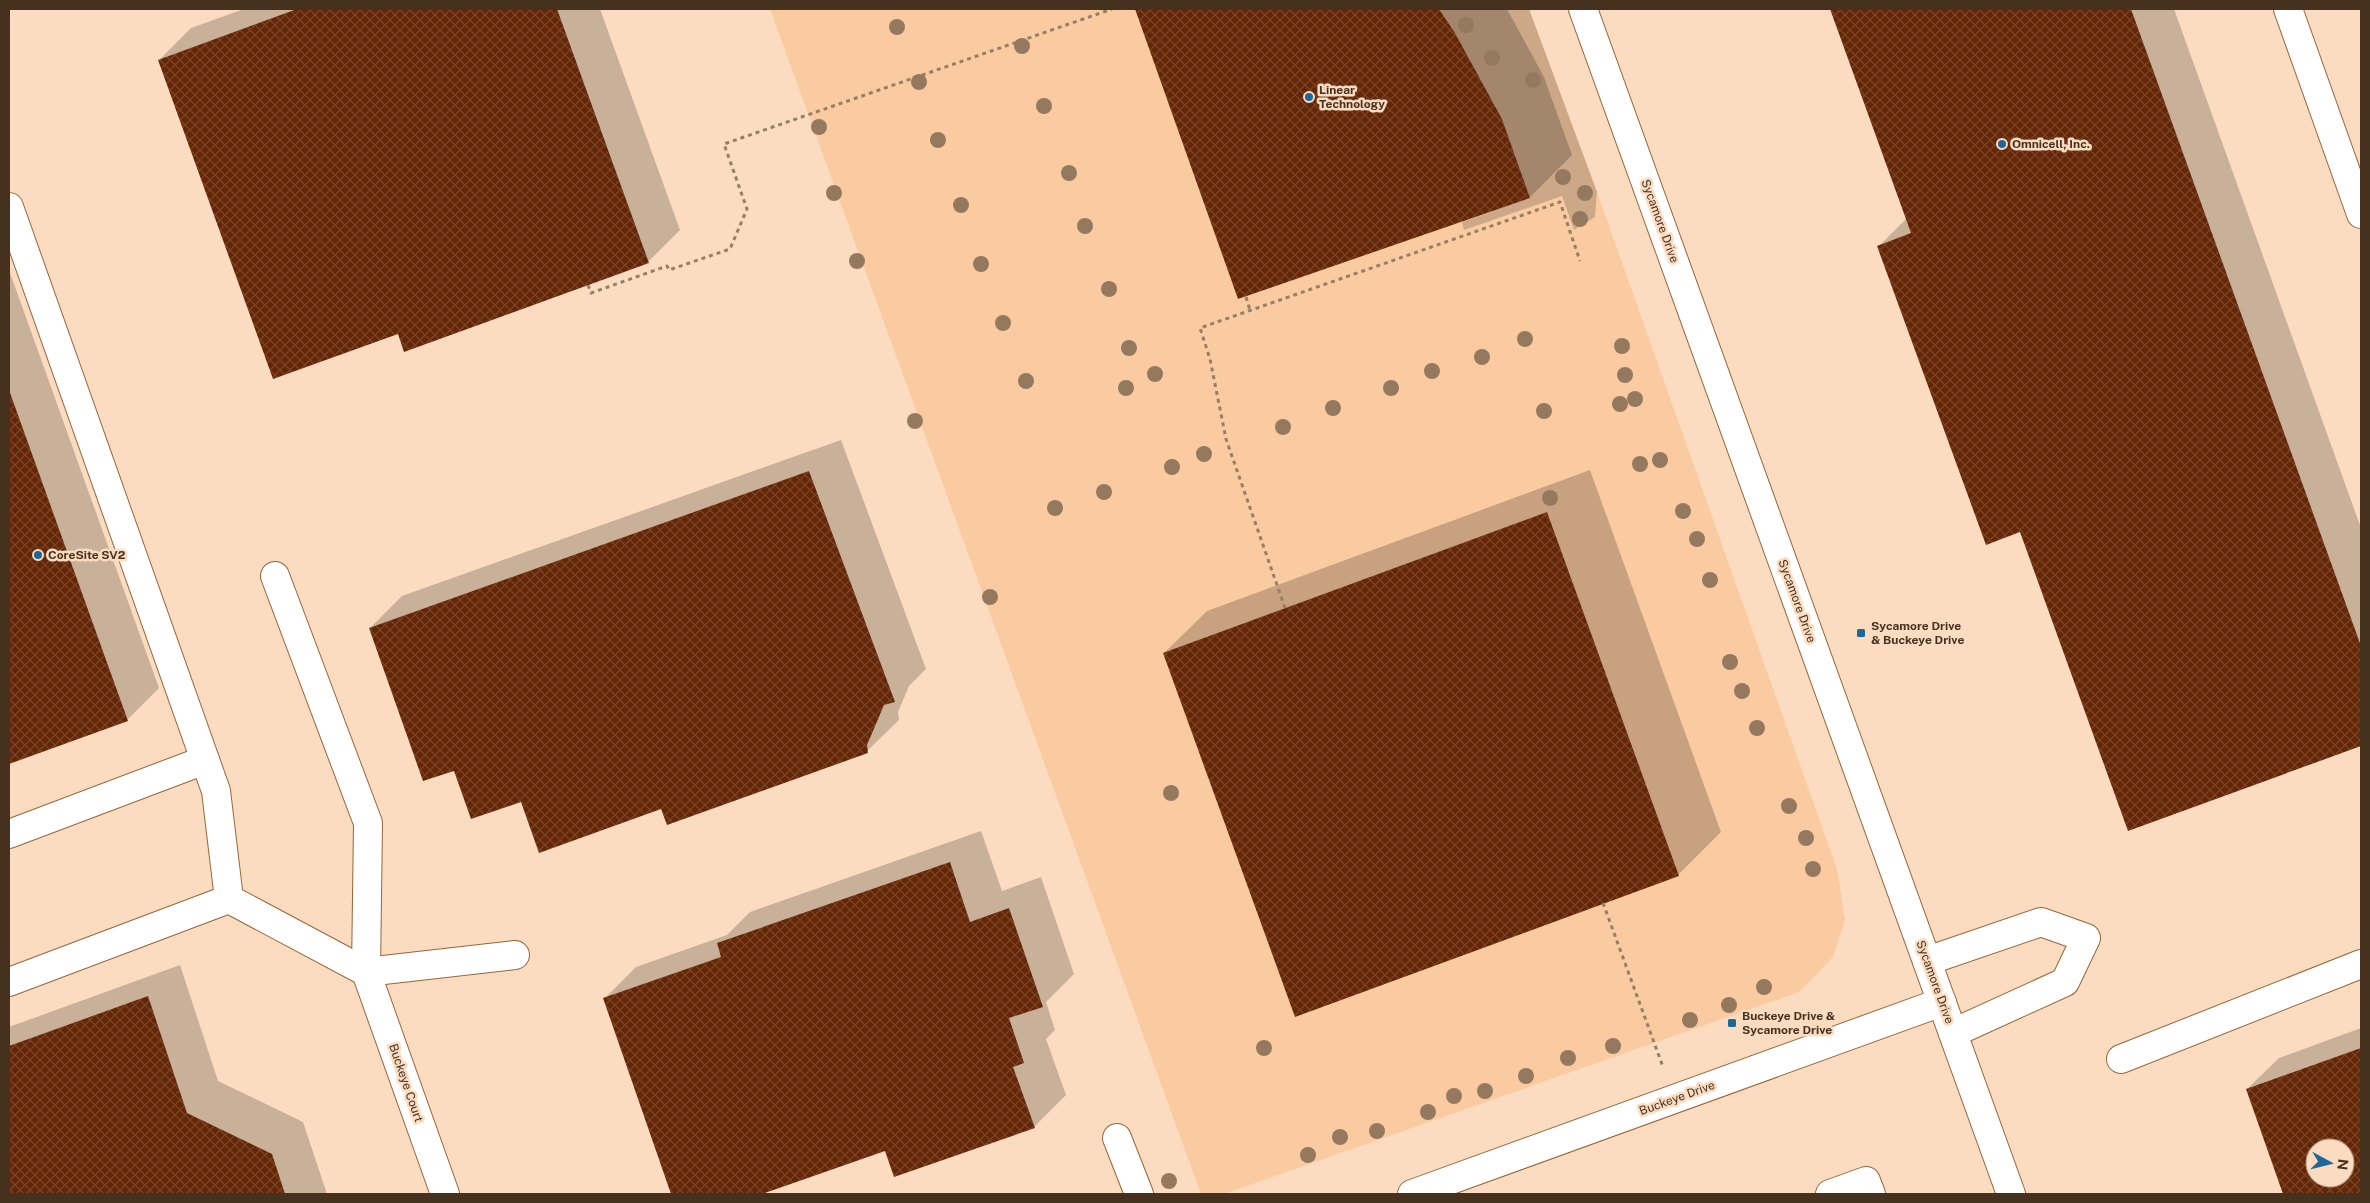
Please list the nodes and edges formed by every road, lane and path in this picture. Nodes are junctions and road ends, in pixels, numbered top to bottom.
1 (1112, 9) edge
2 (1583, 9) edge
3 (2288, 9) edge
4 (9, 207) edge
5 (2361, 214) edge
6 (1580, 261) dead end
7 (588, 285) dead end
8 (1246, 297) dead end
9 (1250, 310) junction
10 (275, 576) dead end
11 (1285, 608) dead end
12 (205, 760) junction
13 (9, 834) edge
14 (228, 899) junction
15 (1603, 904) dead end
16 (515, 955) dead end
17 (1927, 961) junction
18 (2361, 964) edge
19 (366, 972) junction
20 (9, 982) edge
21 (1942, 1002) junction
22 (1953, 1033) junction
23 (2122, 1059) dead end
24 (1674, 1099) junction
25 (1118, 1138) dead end
26 (445, 1194) edge
27 (1139, 1194) edge
28 (1412, 1194) edge
29 (1830, 1194) edge
30 (1871, 1194) edge
31 (2011, 1194) edge

1 - 7 path
2 - 17 street, Sycamore Drive
3 - 5 street
4 - 12 street
6 - 9 path
8 - 9 path
9 - 11 path
10 - 19 street
12 - 13 street
12 - 14 street
14 - 19 street
14 - 20 street
15 - 24 path
16 - 19 street
17 - 21 street, Sycamore Drive
17 - 22 street
18 - 23 street
19 - 26 street, Buckeye Court
21 - 22 street, Sycamore Drive
21 - 24 street, Buckeye Drive
22 - 31 street, Sycamore Drive
24 - 28 street, Buckeye Drive
25 - 27 street
29 - 30 street

